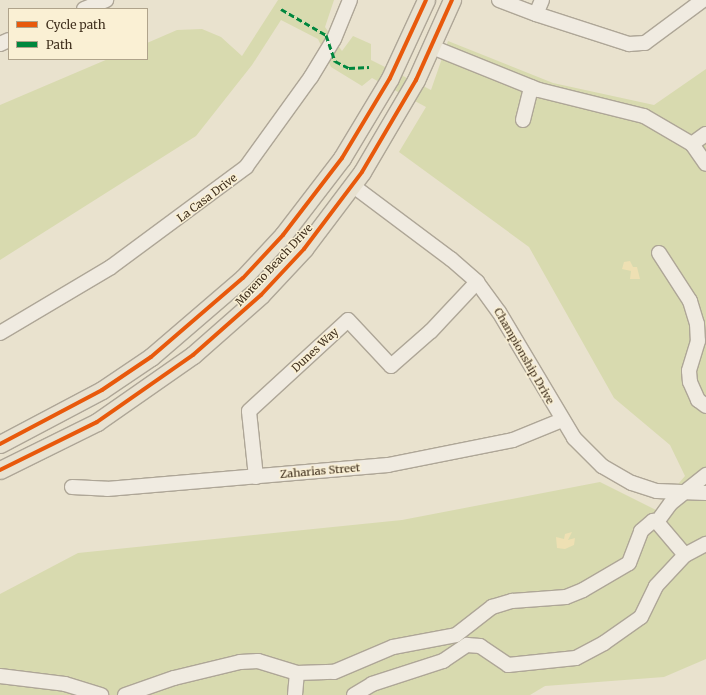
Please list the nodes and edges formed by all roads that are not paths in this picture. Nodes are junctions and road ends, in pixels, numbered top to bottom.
1 (106, 0) edge
2 (350, 0) edge
3 (426, 0) edge
4 (452, 0) edge
5 (499, 0) edge
6 (542, 0) edge
7 (703, 0) edge
8 (86, 8) edge
9 (536, 14) junction
10 (432, 48) junction
11 (531, 87) junction
12 (523, 120) dead end
13 (706, 134) edge
14 (692, 144) junction
15 (706, 164) edge
16 (334, 171) junction
17 (352, 185) junction
18 (659, 253) dead end
19 (477, 282) junction
20 (0, 333) edge
21 (706, 406) edge
22 (562, 420) junction
23 (0, 444) edge
24 (0, 470) edge
25 (706, 476) edge
26 (256, 477) junction
27 (72, 487) dead end
28 (706, 493) edge
29 (680, 494) junction
30 (657, 522) junction
31 (706, 544) edge
32 (685, 555) junction
33 (297, 673) junction
34 (0, 676) edge
35 (100, 695) edge
36 (125, 695) edge
37 (295, 695) edge
38 (354, 695) edge

1 - 8 street
2 - 20 street, La Casa Drive
3 - 16 main road, Moreno Beach Drive
4 - 10 main road, Moreno Beach Drive
5 - 9 street
6 - 9 street
7 - 9 street
10 - 11 street
10 - 17 main road, Moreno Beach Drive
11 - 12 street
11 - 14 street
13 - 14 street
14 - 15 street
16 - 17 main road
16 - 23 main road, Moreno Beach Drive
17 - 19 street, Championship Drive
17 - 24 main road, Moreno Beach Drive
18 - 21 street
19 - 22 street, Championship Drive
19 - 26 street, Dunes Way
22 - 26 street, Zaharias Street
22 - 29 street, Championship Drive
25 - 29 street
26 - 27 street, Zaharias Street
28 - 29 street, Championship Drive
29 - 30 street
30 - 32 street
30 - 33 street
31 - 32 street
32 - 38 street
33 - 36 street
33 - 37 street
34 - 35 street

